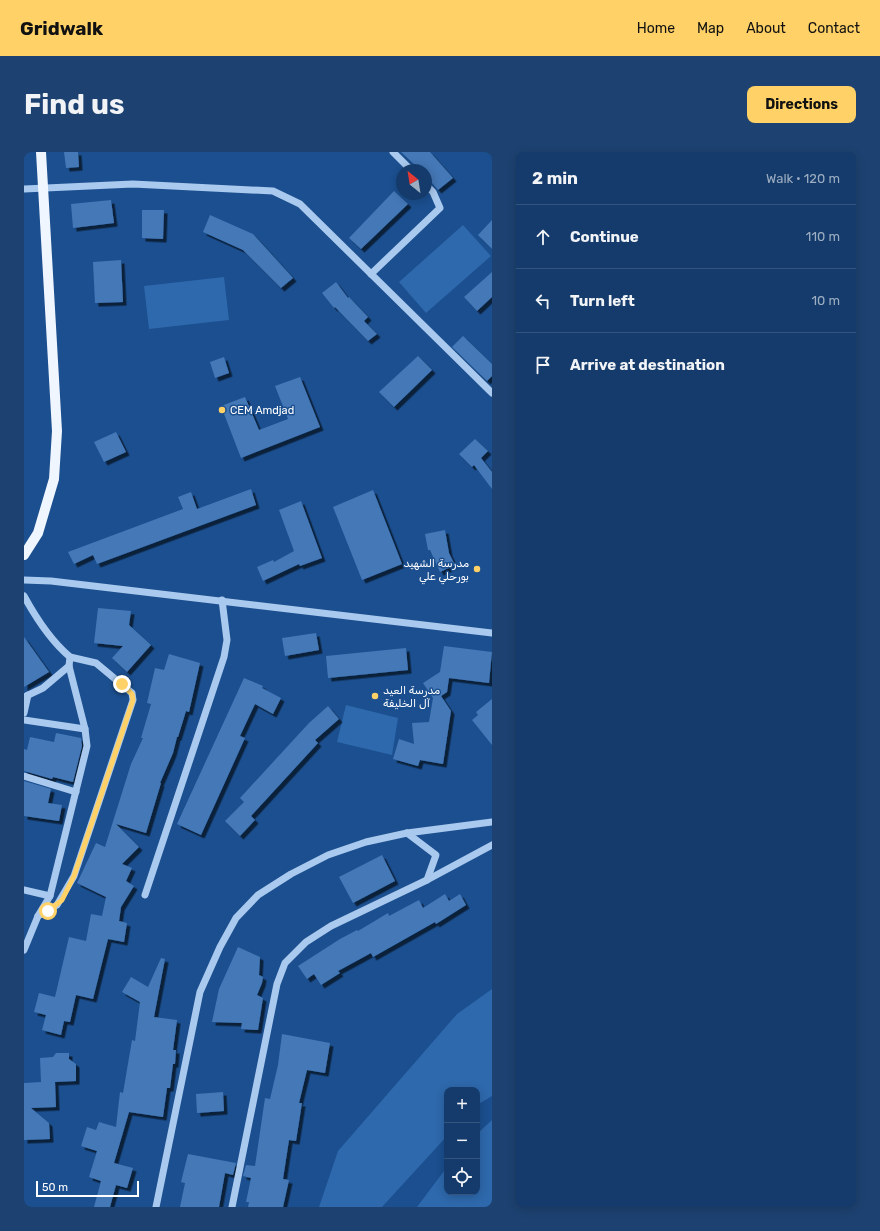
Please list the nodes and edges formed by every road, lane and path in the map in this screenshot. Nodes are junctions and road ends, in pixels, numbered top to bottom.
1 (41, 152) edge
2 (393, 152) edge
3 (405, 164) edge
4 (42, 186) junction
5 (24, 189) edge
6 (432, 191) edge
7 (371, 274) junction
8 (492, 393) edge
9 (24, 555) edge
10 (24, 580) edge
11 (24, 596) edge
12 (222, 600) junction
13 (492, 633) edge
14 (70, 657) junction
15 (69, 666) junction
16 (26, 696) edge
17 (24, 713) edge
18 (24, 720) edge
19 (85, 729) junction
20 (24, 776) edge
21 (76, 792) junction
22 (492, 822) edge
23 (407, 833) junction
24 (492, 845) edge
25 (428, 880) junction
26 (24, 890) edge
27 (50, 896) junction
28 (145, 896) dead end
29 (38, 916) junction
30 (24, 950) edge
31 (156, 1207) edge
32 (232, 1207) edge

1 - 4 main road
2 - 3 street
4 - 5 street
4 - 7 street
4 - 9 main road
6 - 7 street
7 - 8 street
10 - 12 street
11 - 14 street
12 - 13 street
12 - 28 street
14 - 15 street
14 - 29 street
15 - 16 street
15 - 19 street
16 - 17 street
18 - 19 street
19 - 21 street
20 - 21 street
21 - 27 street
22 - 23 street
23 - 25 street
23 - 31 street
24 - 25 street
25 - 32 street
26 - 27 street
27 - 29 street
29 - 30 street

